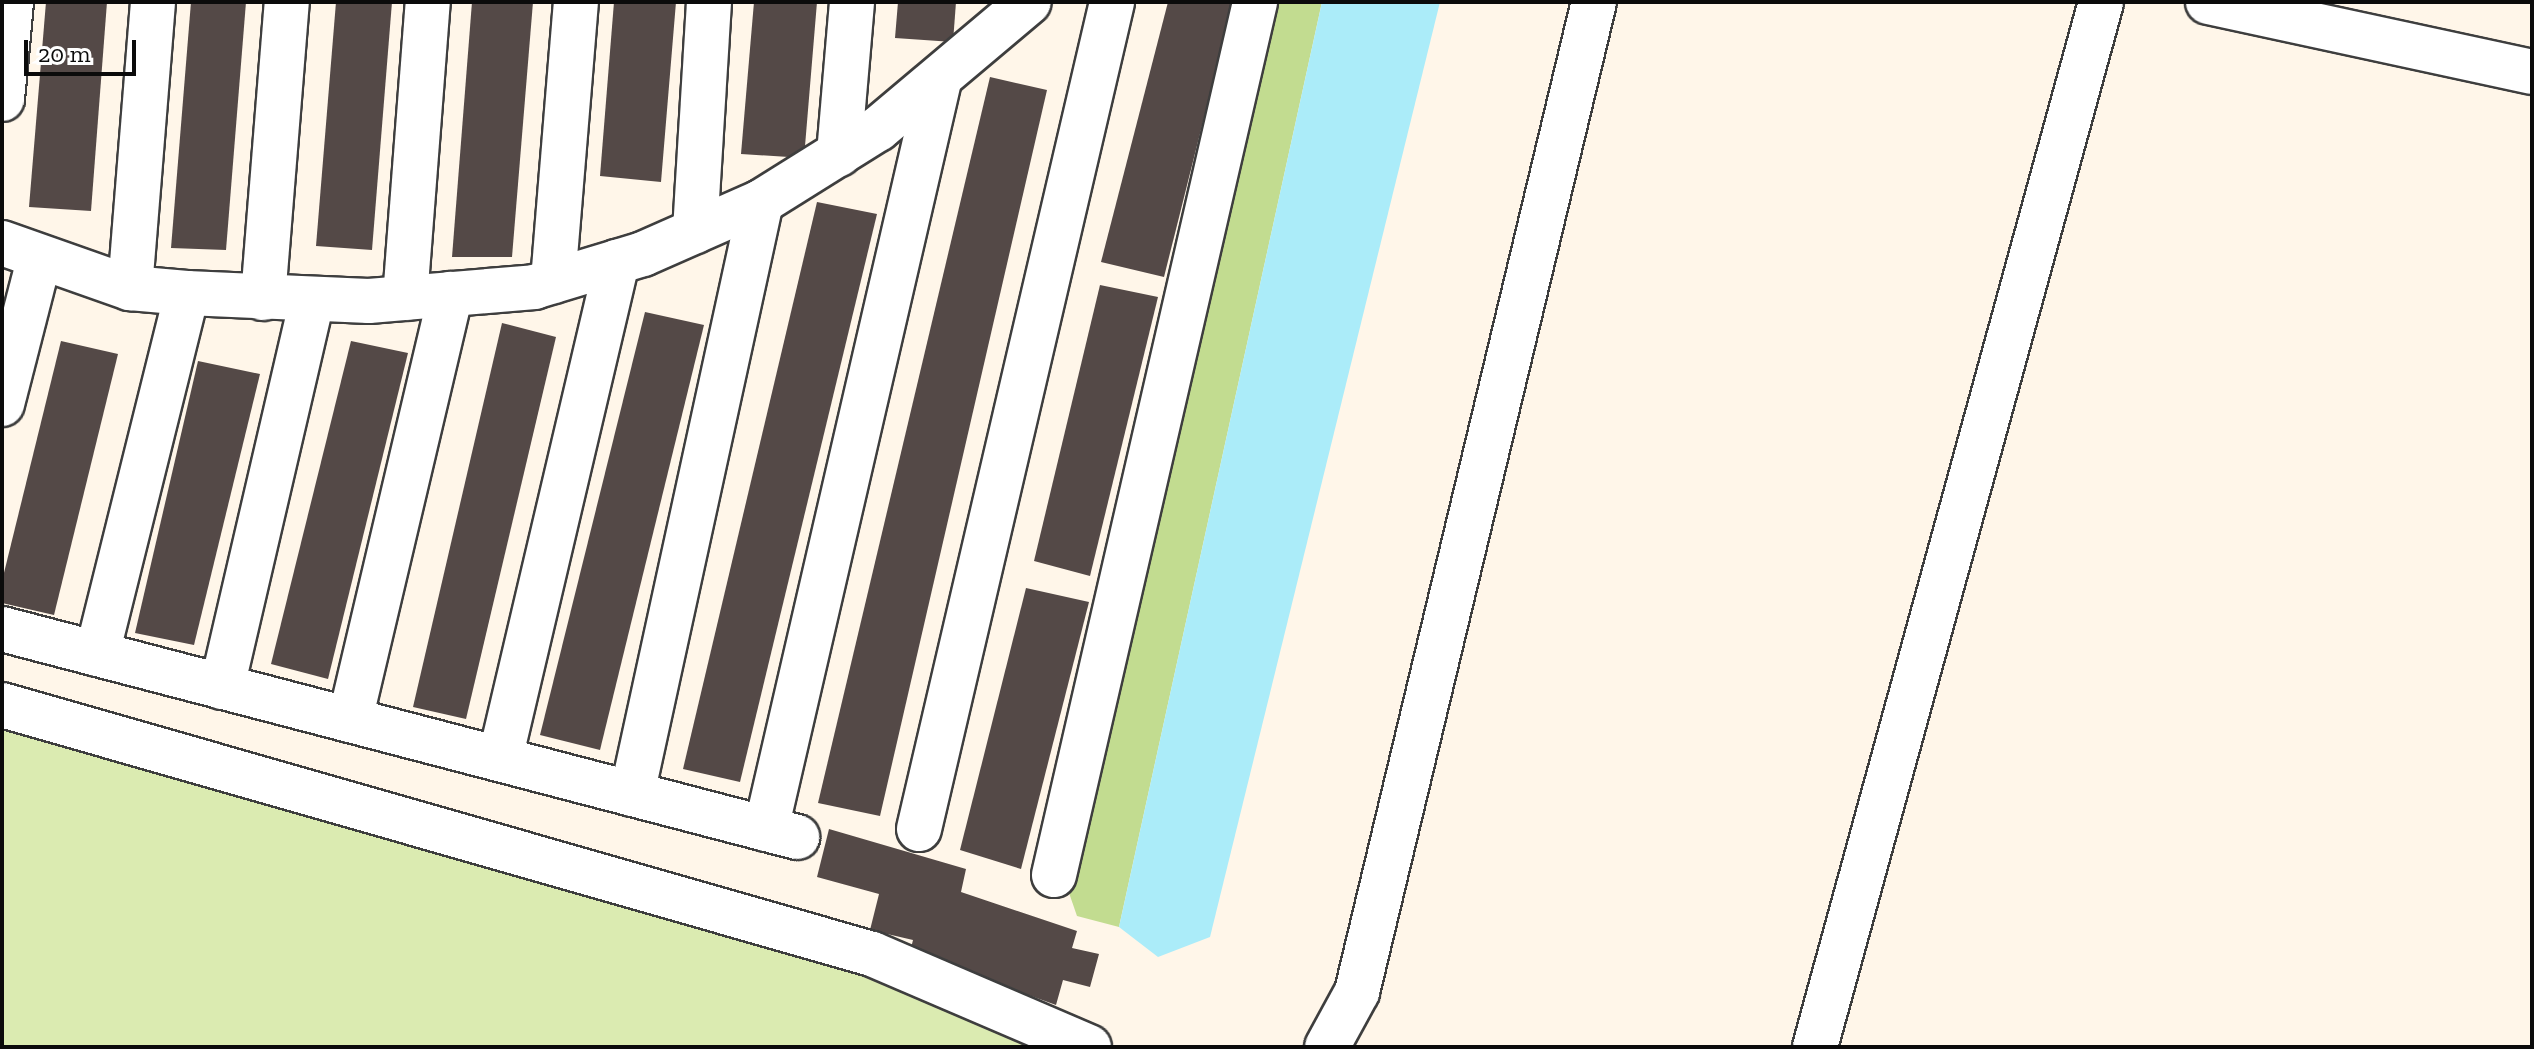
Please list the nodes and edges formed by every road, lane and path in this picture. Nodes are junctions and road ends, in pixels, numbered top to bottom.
1 (11, 2) edge
2 (153, 2) edge
3 (287, 2) edge
4 (428, 2) edge
5 (576, 2) edge
6 (709, 2) edge
7 (852, 2) edge
8 (1029, 2) edge
9 (1112, 2) edge
10 (1255, 2) edge
11 (1594, 2) edge
12 (2101, 2) edge
13 (2208, 2) edge
14 (996, 18) edge
15 (2532, 72) edge
16 (939, 81) junction
17 (2, 99) edge
18 (839, 154) junction
19 (761, 202) junction
20 (695, 231) junction
21 (21, 251) edge
22 (617, 262) junction
23 (553, 281) junction
24 (130, 288) junction
25 (187, 293) junction
26 (451, 294) junction
27 (263, 298) junction
28 (405, 298) junction
29 (312, 299) junction
30 (2, 404) edge
31 (2, 629) edge
32 (97, 654) junction
33 (222, 687) junction
34 (2, 705) edge
35 (350, 720) junction
36 (500, 759) junction
37 (632, 794) junction
38 (919, 829) dead end
39 (1054, 875) dead end
40 (1075, 1039) edge
41 (1327, 1047) edge
42 (1815, 1047) edge

1 - 17 street
2 - 24 street
3 - 27 street
4 - 28 street
5 - 23 street
6 - 20 street
7 - 18 street
8 - 14 street
9 - 38 street
10 - 39 street
11 - 41 street
12 - 42 street
13 - 15 street
14 - 16 street
16 - 18 street
16 - 37 street
18 - 19 street
19 - 20 street
19 - 37 street
20 - 22 street
21 - 24 street
21 - 30 street
22 - 23 street
22 - 36 street
23 - 26 street
24 - 25 street
25 - 27 street
25 - 32 street
26 - 28 street
26 - 35 street
27 - 29 street
28 - 29 street
29 - 33 street
31 - 32 street
32 - 33 street
33 - 35 street
34 - 40 street
35 - 36 street
36 - 37 street

